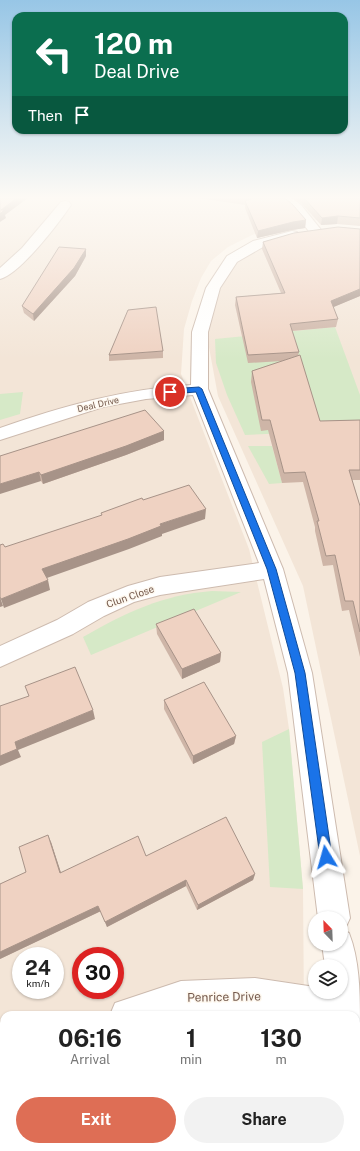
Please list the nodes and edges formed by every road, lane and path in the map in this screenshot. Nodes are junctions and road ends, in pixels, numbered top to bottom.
1 (26, 252) edge
2 (245, 252) edge
3 (0, 275) edge
4 (199, 389) junction
5 (0, 434) edge
6 (272, 569) junction
7 (0, 657) edge
8 (333, 911) edge
9 (339, 951) edge
10 (140, 1011) edge
11 (347, 1011) edge

1 - 3 street
2 - 4 street
4 - 5 street, Deal Drive
4 - 6 street
6 - 7 street, Clun Close
6 - 8 street
9 - 11 street
10 - 11 street, Penrice Drive

